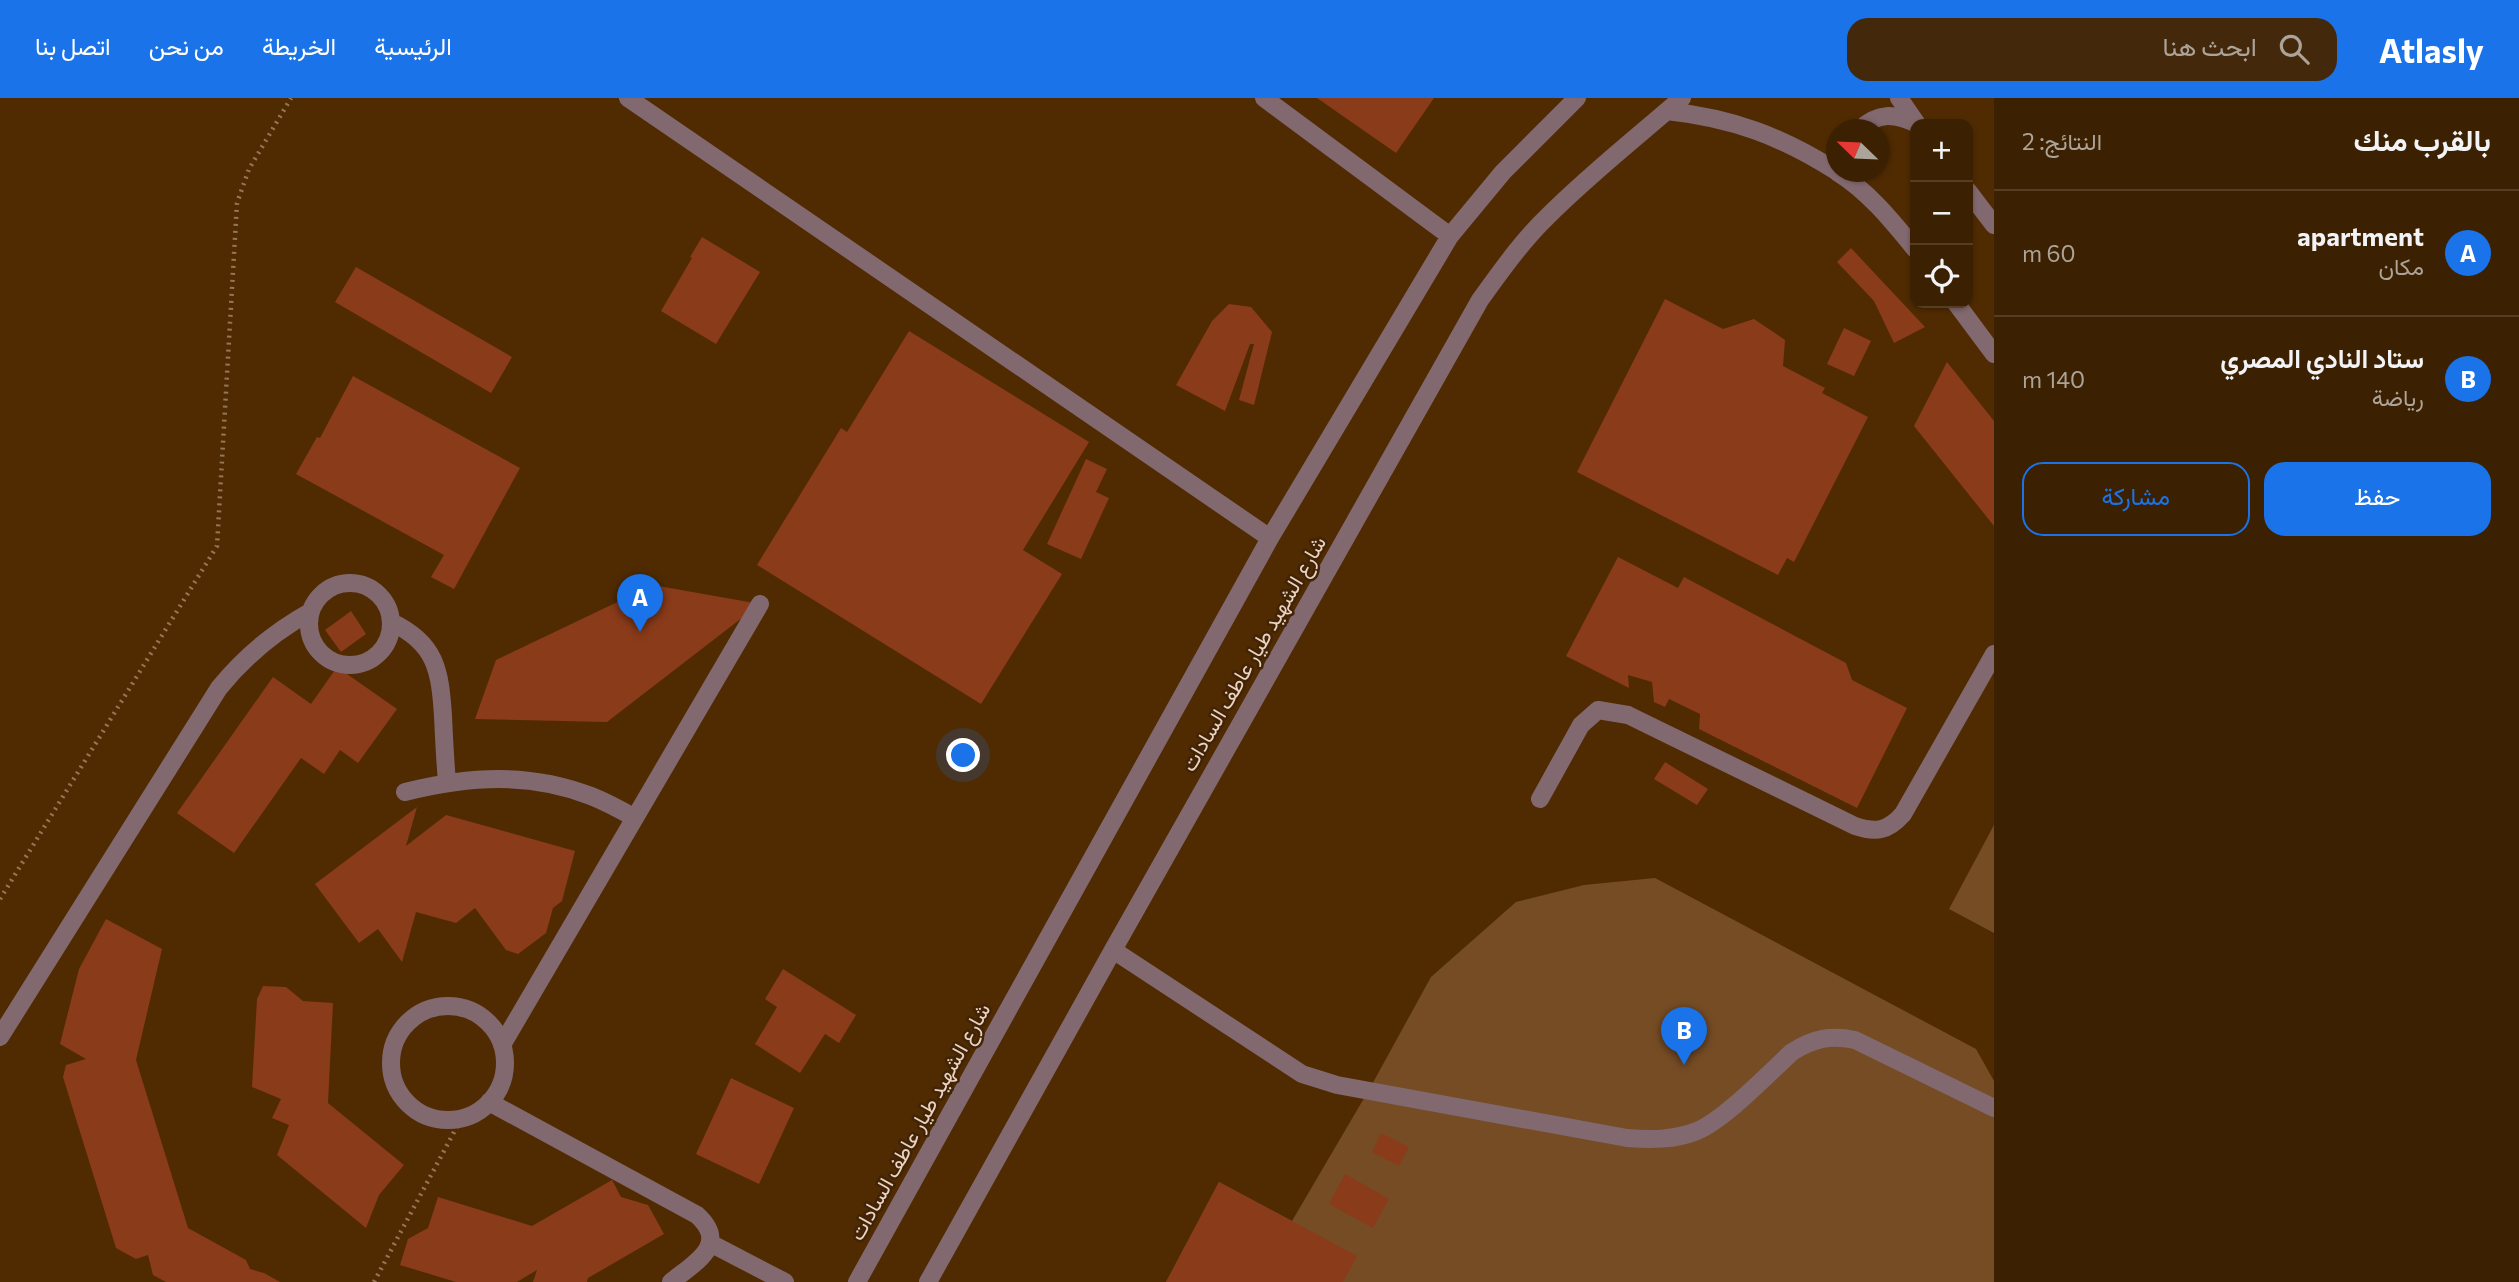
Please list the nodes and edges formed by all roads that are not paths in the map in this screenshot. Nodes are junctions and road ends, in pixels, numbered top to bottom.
1 (628, 98) edge
2 (1264, 98) edge
3 (1577, 98) edge
4 (1682, 98) edge
5 (1899, 98) edge
6 (1667, 111) junction
7 (1874, 119) edge
8 (1914, 119) edge
9 (1910, 121) edge
10 (1826, 164) edge
11 (1852, 182) edge
12 (1973, 198) edge
13 (1994, 225) edge
14 (1450, 236) junction
15 (1911, 245) edge
16 (1960, 308) edge
17 (1994, 354) edge
18 (1270, 538) junction
19 (760, 604) dead end
20 (310, 612) junction
21 (391, 622) junction
22 (1994, 654) edge
23 (447, 782) junction
24 (405, 792) dead end
25 (1540, 799) dead end
26 (635, 817) junction
27 (1113, 950) junction
28 (0, 1037) edge
29 (502, 1045) junction
30 (489, 1102) junction
31 (1994, 1108) edge
32 (710, 1243) junction
33 (671, 1282) edge
34 (785, 1282) edge
35 (857, 1282) edge
36 (928, 1282) edge

1 - 18 street
2 - 14 street
3 - 14 street, شارع الشهيد طيار عاطف السادات
4 - 6 street, شارع الشهيد طيار عاطف السادات
5 - 8 street
6 - 10 street
6 - 27 street, شارع الشهيد طيار عاطف السادات
7 - 9 street
11 - 15 street
12 - 13 street
14 - 18 street, شارع الشهيد طيار عاطف السادات
16 - 17 street
18 - 35 street, شارع الشهيد طيار عاطف السادات
19 - 26 street
20 - 21 street
20 - 21 street
20 - 28 street
21 - 23 street
22 - 25 street
23 - 24 street
23 - 26 street
26 - 29 street
27 - 31 street
27 - 36 street, شارع الشهيد طيار عاطف السادات
29 - 30 street
29 - 30 street
30 - 32 street
32 - 33 street
32 - 34 street

